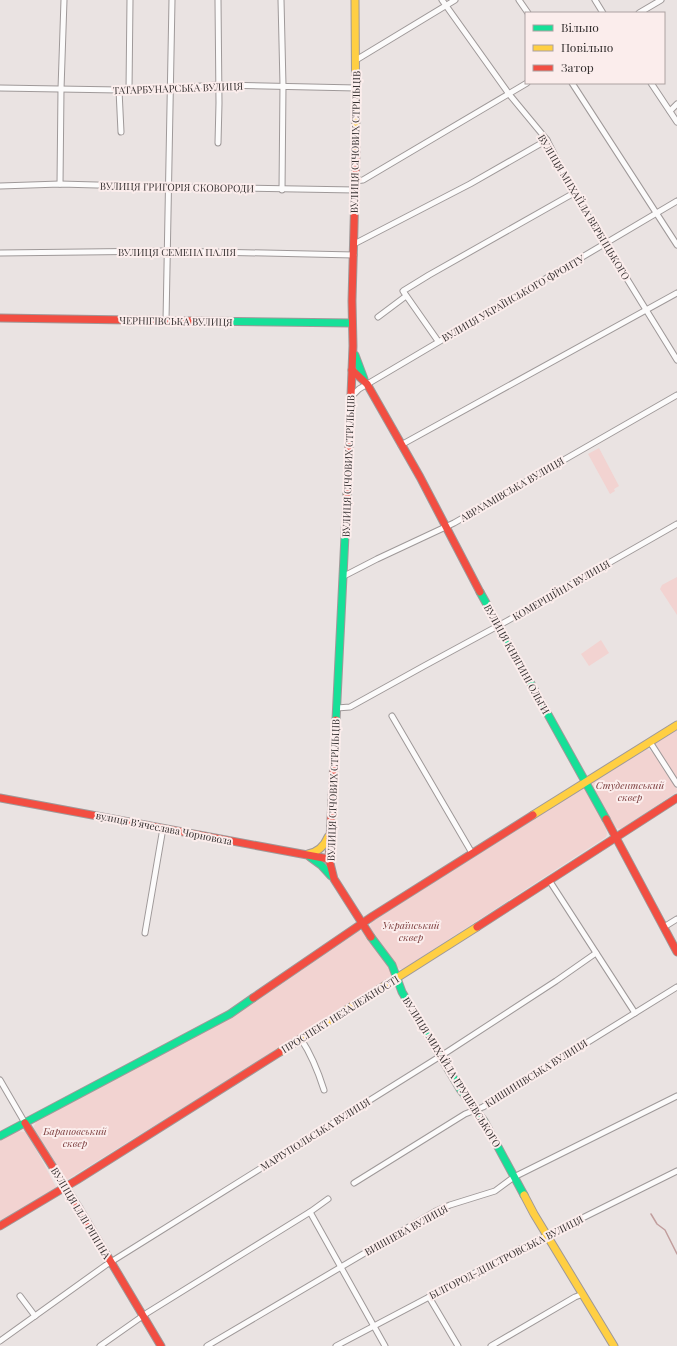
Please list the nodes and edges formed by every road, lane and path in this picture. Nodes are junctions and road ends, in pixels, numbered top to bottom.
1 (64, 0) edge
2 (130, 0) edge
3 (172, 0) edge
4 (218, 0) edge
5 (281, 0) edge
6 (355, 0) edge
7 (442, 0) edge
8 (455, 0) edge
9 (519, 0) edge
10 (595, 0) edge
11 (661, 0) edge
12 (446, 6) junction
13 (527, 12) edge
14 (602, 12) edge
15 (641, 12) edge
16 (356, 60) junction
17 (525, 84) edge
18 (573, 84) edge
19 (652, 84) edge
20 (218, 85) junction
21 (283, 86) junction
22 (0, 88) edge
23 (170, 88) junction
24 (356, 88) junction
25 (61, 89) junction
26 (119, 90) junction
27 (128, 90) junction
28 (509, 94) junction
29 (677, 104) edge
30 (670, 111) junction
31 (677, 122) edge
32 (121, 132) dead end
33 (547, 140) junction
34 (218, 143) dead end
35 (355, 181) junction
36 (60, 184) junction
37 (0, 186) edge
38 (169, 187) junction
39 (282, 190) junction
40 (355, 190) junction
41 (574, 193) junction
42 (677, 201) edge
43 (657, 214) junction
44 (354, 244) junction
45 (606, 244) junction
46 (677, 245) edge
47 (167, 250) junction
48 (0, 252) edge
49 (354, 255) junction
50 (677, 293) edge
51 (406, 296) junction
52 (646, 309) junction
53 (378, 317) dead end
54 (0, 318) edge
55 (166, 320) junction
56 (351, 322) junction
57 (438, 341) junction
58 (353, 346) junction
59 (677, 360) edge
60 (352, 370) junction
61 (367, 384) junction
62 (677, 395) edge
63 (351, 397) junction
64 (401, 445) junction
65 (677, 524) edge
66 (447, 527) junction
67 (344, 576) junction
68 (498, 626) junction
69 (337, 708) junction
70 (392, 716) dead end
71 (677, 725) edge
72 (650, 742) junction
73 (585, 782) junction
74 (677, 784) edge
75 (0, 798) edge
76 (677, 798) edge
77 (163, 828) junction
78 (330, 831) junction
79 (616, 837) junction
80 (472, 853) junction
81 (304, 854) junction
82 (329, 859) junction
83 (549, 880) junction
84 (337, 884) junction
85 (677, 919) edge
86 (362, 923) junction
87 (664, 927) junction
88 (145, 933) dead end
89 (677, 952) edge
90 (596, 953) junction
91 (396, 979) junction
92 (677, 987) edge
93 (635, 1012) junction
94 (300, 1039) junction
95 (440, 1056) junction
96 (0, 1080) edge
97 (324, 1090) dead end
98 (677, 1096) edge
99 (476, 1110) junction
100 (25, 1123) junction
101 (0, 1136) edge
102 (677, 1171) edge
103 (514, 1177) junction
104 (354, 1183) dead end
105 (65, 1186) junction
106 (328, 1199) dead end
107 (310, 1212) junction
108 (0, 1226) edge
109 (548, 1236) junction
110 (111, 1262) junction
111 (340, 1267) junction
112 (583, 1294) junction
113 (20, 1296) dead end
114 (429, 1297) junction
115 (35, 1316) junction
116 (143, 1316) junction
117 (374, 1326) junction
118 (0, 1341) edge
119 (100, 1346) edge
120 (161, 1346) edge
121 (207, 1346) edge
122 (336, 1346) edge
123 (385, 1346) edge
124 (458, 1346) edge
125 (491, 1346) edge
126 (614, 1346) edge

1 - 25 street
2 - 27 street
3 - 23 street
4 - 20 street
5 - 21 street
6 - 16 main road, ВУЛИЦЯ СІЧОВИХ СТРІЛЬЦІВ
7 - 12 street, ВУЛИЦЯ МИХАЙЛА ВЕРБИЦЬКОГО
8 - 12 street
9 - 13 street
10 - 14 street
11 - 15 street
12 - 16 street
12 - 28 street, ВУЛИЦЯ МИХАЙЛА ВЕРБИЦЬКОГО
16 - 24 main road, ВУЛИЦЯ СІЧОВИХ СТРІЛЬЦІВ
17 - 28 street
18 - 43 street
19 - 30 street
20 - 21 street, ТАТАРБУНАРСЬКА ВУЛИЦЯ
20 - 23 street, ТАТАРБУНАРСЬКА ВУЛИЦЯ
20 - 34 street
21 - 24 street, ТАТАРБУНАРСЬКА ВУЛИЦЯ
21 - 39 street
22 - 25 street, ТАТАРБУНАРСЬКА ВУЛИЦЯ
23 - 27 street, ТАТАРБУНАРСЬКА ВУЛИЦЯ
23 - 38 street
24 - 35 main road, ВУЛИЦЯ СІЧОВИХ СТРІЛЬЦІВ
25 - 26 street, ТАТАРБУНАРСЬКА ВУЛИЦЯ
25 - 36 street
26 - 27 street, ТАТАРБУНАРСЬКА ВУЛИЦЯ
26 - 32 street
28 - 33 street, ВУЛИЦЯ МИХАЙЛА ВЕРБИЦЬКОГО
28 - 35 street
29 - 30 street
30 - 31 street
33 - 41 street, ВУЛИЦЯ МИХАЙЛА ВЕРБИЦЬКОГО
33 - 44 street
35 - 40 main road, ВУЛИЦЯ СІЧОВИХ СТРІЛЬЦІВ
36 - 37 street, ВУЛИЦЯ ГРИГОРІЯ СКОВОРОДИ
36 - 38 street, ВУЛИЦЯ ГРИГОРІЯ СКОВОРОДИ
38 - 39 street, ВУЛИЦЯ ГРИГОРІЯ СКОВОРОДИ
38 - 47 street
39 - 40 street, ВУЛИЦЯ ГРИГОРІЯ СКОВОРОДИ
40 - 44 main road, ВУЛИЦЯ СІЧОВИХ СТРІЛЬЦІВ
41 - 45 street, ВУЛИЦЯ МИХАЙЛА ВЕРБИЦЬКОГО
41 - 51 street
42 - 43 street, ВУЛИЦЯ УКРАЇНСЬКОГО ФРОНТУ
43 - 45 street, ВУЛИЦЯ УКРАЇНСЬКОГО ФРОНТУ
43 - 46 street
44 - 49 main road, ВУЛИЦЯ СІЧОВИХ СТРІЛЬЦІВ
45 - 52 street, ВУЛИЦЯ МИХАЙЛА ВЕРБИЦЬКОГО
45 - 57 street, ВУЛИЦЯ УКРАЇНСЬКОГО ФРОНТУ
47 - 48 street, ВУЛИЦЯ СЕМЕНА ПАЛІЯ
47 - 49 street, ВУЛИЦЯ СЕМЕНА ПАЛІЯ
47 - 55 street
49 - 56 main road, ВУЛИЦЯ СІЧОВИХ СТРІЛЬЦІВ
50 - 52 street
51 - 53 street
51 - 57 street
52 - 59 street, ВУЛИЦЯ МИХАЙЛА ВЕРБИЦЬКОГО
52 - 64 street
54 - 55 main road, ЧЕРНІГІВСЬКА ВУЛИЦЯ
55 - 56 main road, ЧЕРНІГІВСЬКА ВУЛИЦЯ
56 - 58 main road, ВУЛИЦЯ СІЧОВИХ СТРІЛЬЦІВ
57 - 61 street, ВУЛИЦЯ УКРАЇНСЬКОГО ФРОНТУ
58 - 60 main road, ВУЛИЦЯ СІЧОВИХ СТРІЛЬЦІВ
58 - 61 main road
60 - 61 main road, ВУЛИЦЯ КНЯГИНІ ОЛЬГИ
60 - 63 main road, ВУЛИЦЯ СІЧОВИХ СТРІЛЬЦІВ
61 - 63 street, ВУЛИЦЯ УКРАЇНСЬКОГО ФРОНТУ
61 - 64 main road, ВУЛИЦЯ КНЯГИНІ ОЛЬГИ
62 - 66 street, АВРААМІВСЬКА ВУЛИЦЯ
63 - 67 main road, ВУЛИЦЯ СІЧОВИХ СТРІЛЬЦІВ
64 - 66 main road, ВУЛИЦЯ КНЯГИНІ ОЛЬГИ
65 - 68 street, КОМЕРЦІЙНА ВУЛИЦЯ
66 - 67 street, АВРААМІВСЬКА ВУЛИЦЯ
66 - 68 main road, ВУЛИЦЯ КНЯГИНІ ОЛЬГИ
67 - 69 main road, ВУЛИЦЯ СІЧОВИХ СТРІЛЬЦІВ
68 - 69 street, КОМЕРЦІЙНА ВУЛИЦЯ
68 - 73 main road, ВУЛИЦЯ КНЯГИНІ ОЛЬГИ
69 - 78 main road, ВУЛИЦЯ СІЧОВИХ СТРІЛЬЦІВ
70 - 80 street
71 - 72 main road
72 - 73 main road
72 - 74 street
73 - 79 main road, ВУЛИЦЯ КНЯГИНІ ОЛЬГИ
73 - 80 main road
75 - 77 main road, вулиця Вʼячеслава Чорновола
76 - 79 main road, ПРОСПЕКТ НЕЗАЛЕЖНОСТІ
77 - 81 main road, вулиця Вʼячеслава Чорновола
77 - 88 street
78 - 81 main road
78 - 82 main road, ВУЛИЦЯ СІЧОВИХ СТРІЛЬЦІВ
79 - 83 main road, ПРОСПЕКТ НЕЗАЛЕЖНОСТІ
79 - 87 main road, ВУЛИЦЯ КНЯГИНІ ОЛЬГИ
80 - 86 main road
81 - 82 main road, вулиця Вʼячеслава Чорновола
81 - 84 main road
82 - 84 main road, ВУЛИЦЯ СІЧОВИХ СТРІЛЬЦІВ
83 - 90 street
83 - 91 main road, ПРОСПЕКТ НЕЗАЛЕЖНОСТІ
84 - 86 main road, ВУЛИЦЯ СІЧОВИХ СТРІЛЬЦІВ
85 - 87 street
86 - 91 main road, ВУЛИЦЯ МИХАЙЛА ГРУШЕВСЬКОГО
86 - 100 main road
87 - 89 main road, ВУЛИЦЯ КНЯГИНІ ОЛЬГИ
90 - 93 street
90 - 95 street, МАРІУПОЛЬСЬКА ВУЛИЦЯ
91 - 94 main road, ПРОСПЕКТ НЕЗАЛЕЖНОСТІ
91 - 95 main road, ВУЛИЦЯ МИХАЙЛА ГРУШЕВСЬКОГО
92 - 93 street, КИШИНІВСЬКА ВУЛИЦЯ
93 - 99 street, КИШИНІВСЬКА ВУЛИЦЯ
94 - 97 street
94 - 105 main road, ПРОСПЕКТ НЕЗАЛЕЖНОСТІ
95 - 99 main road, ВУЛИЦЯ МИХАЙЛА ГРУШЕВСЬКОГО
95 - 110 street, МАРІУПОЛЬСЬКА ВУЛИЦЯ
96 - 100 street, ВУЛИЦЯ ІЛЛІ РІПИНА
98 - 103 street, ВИШНЕВА ВУЛИЦЯ
99 - 103 main road, ВУЛИЦЯ МИХАЙЛА ГРУШЕВСЬКОГО
99 - 104 street, КИШИНІВСЬКА ВУЛИЦЯ
100 - 101 main road
100 - 105 main road, ВУЛИЦЯ ІЛЛІ РІПИНА
102 - 109 street, БІЛГОРОД-ДНІСТРОВСЬКА ВУЛИЦЯ
103 - 109 main road, ВУЛИЦЯ МИХАЙЛА ГРУШЕВСЬКОГО
103 - 111 street, ВИШНЕВА ВУЛИЦЯ
105 - 108 main road, ПРОСПЕКТ НЕЗАЛЕЖНОСТІ
105 - 110 main road, ВУЛИЦЯ ІЛЛІ РІПИНА
106 - 107 street
107 - 111 street
107 - 116 street
109 - 112 main road, ВУЛИЦЯ МИХАЙЛА ГРУШЕВСЬКОГО
109 - 114 street, БІЛГОРОД-ДНІСТРОВСЬКА ВУЛИЦЯ
110 - 115 street, МАРІУПОЛЬСЬКА ВУЛИЦЯ
110 - 116 main road, ВУЛИЦЯ ІЛЛІ РІПИНА
111 - 117 street
111 - 121 street, ВИШНЕВА ВУЛИЦЯ
112 - 125 street
112 - 126 main road, ВУЛИЦЯ МИХАЙЛА ГРУШЕВСЬКОГО
113 - 115 street
114 - 117 street, БІЛГОРОД-ДНІСТРОВСЬКА ВУЛИЦЯ
114 - 124 street
115 - 118 street, МАРІУПОЛЬСЬКА ВУЛИЦЯ
116 - 119 street
116 - 120 main road, ВУЛИЦЯ ІЛЛІ РІПИНА
117 - 122 street, БІЛГОРОД-ДНІСТРОВСЬКА ВУЛИЦЯ
117 - 123 street

